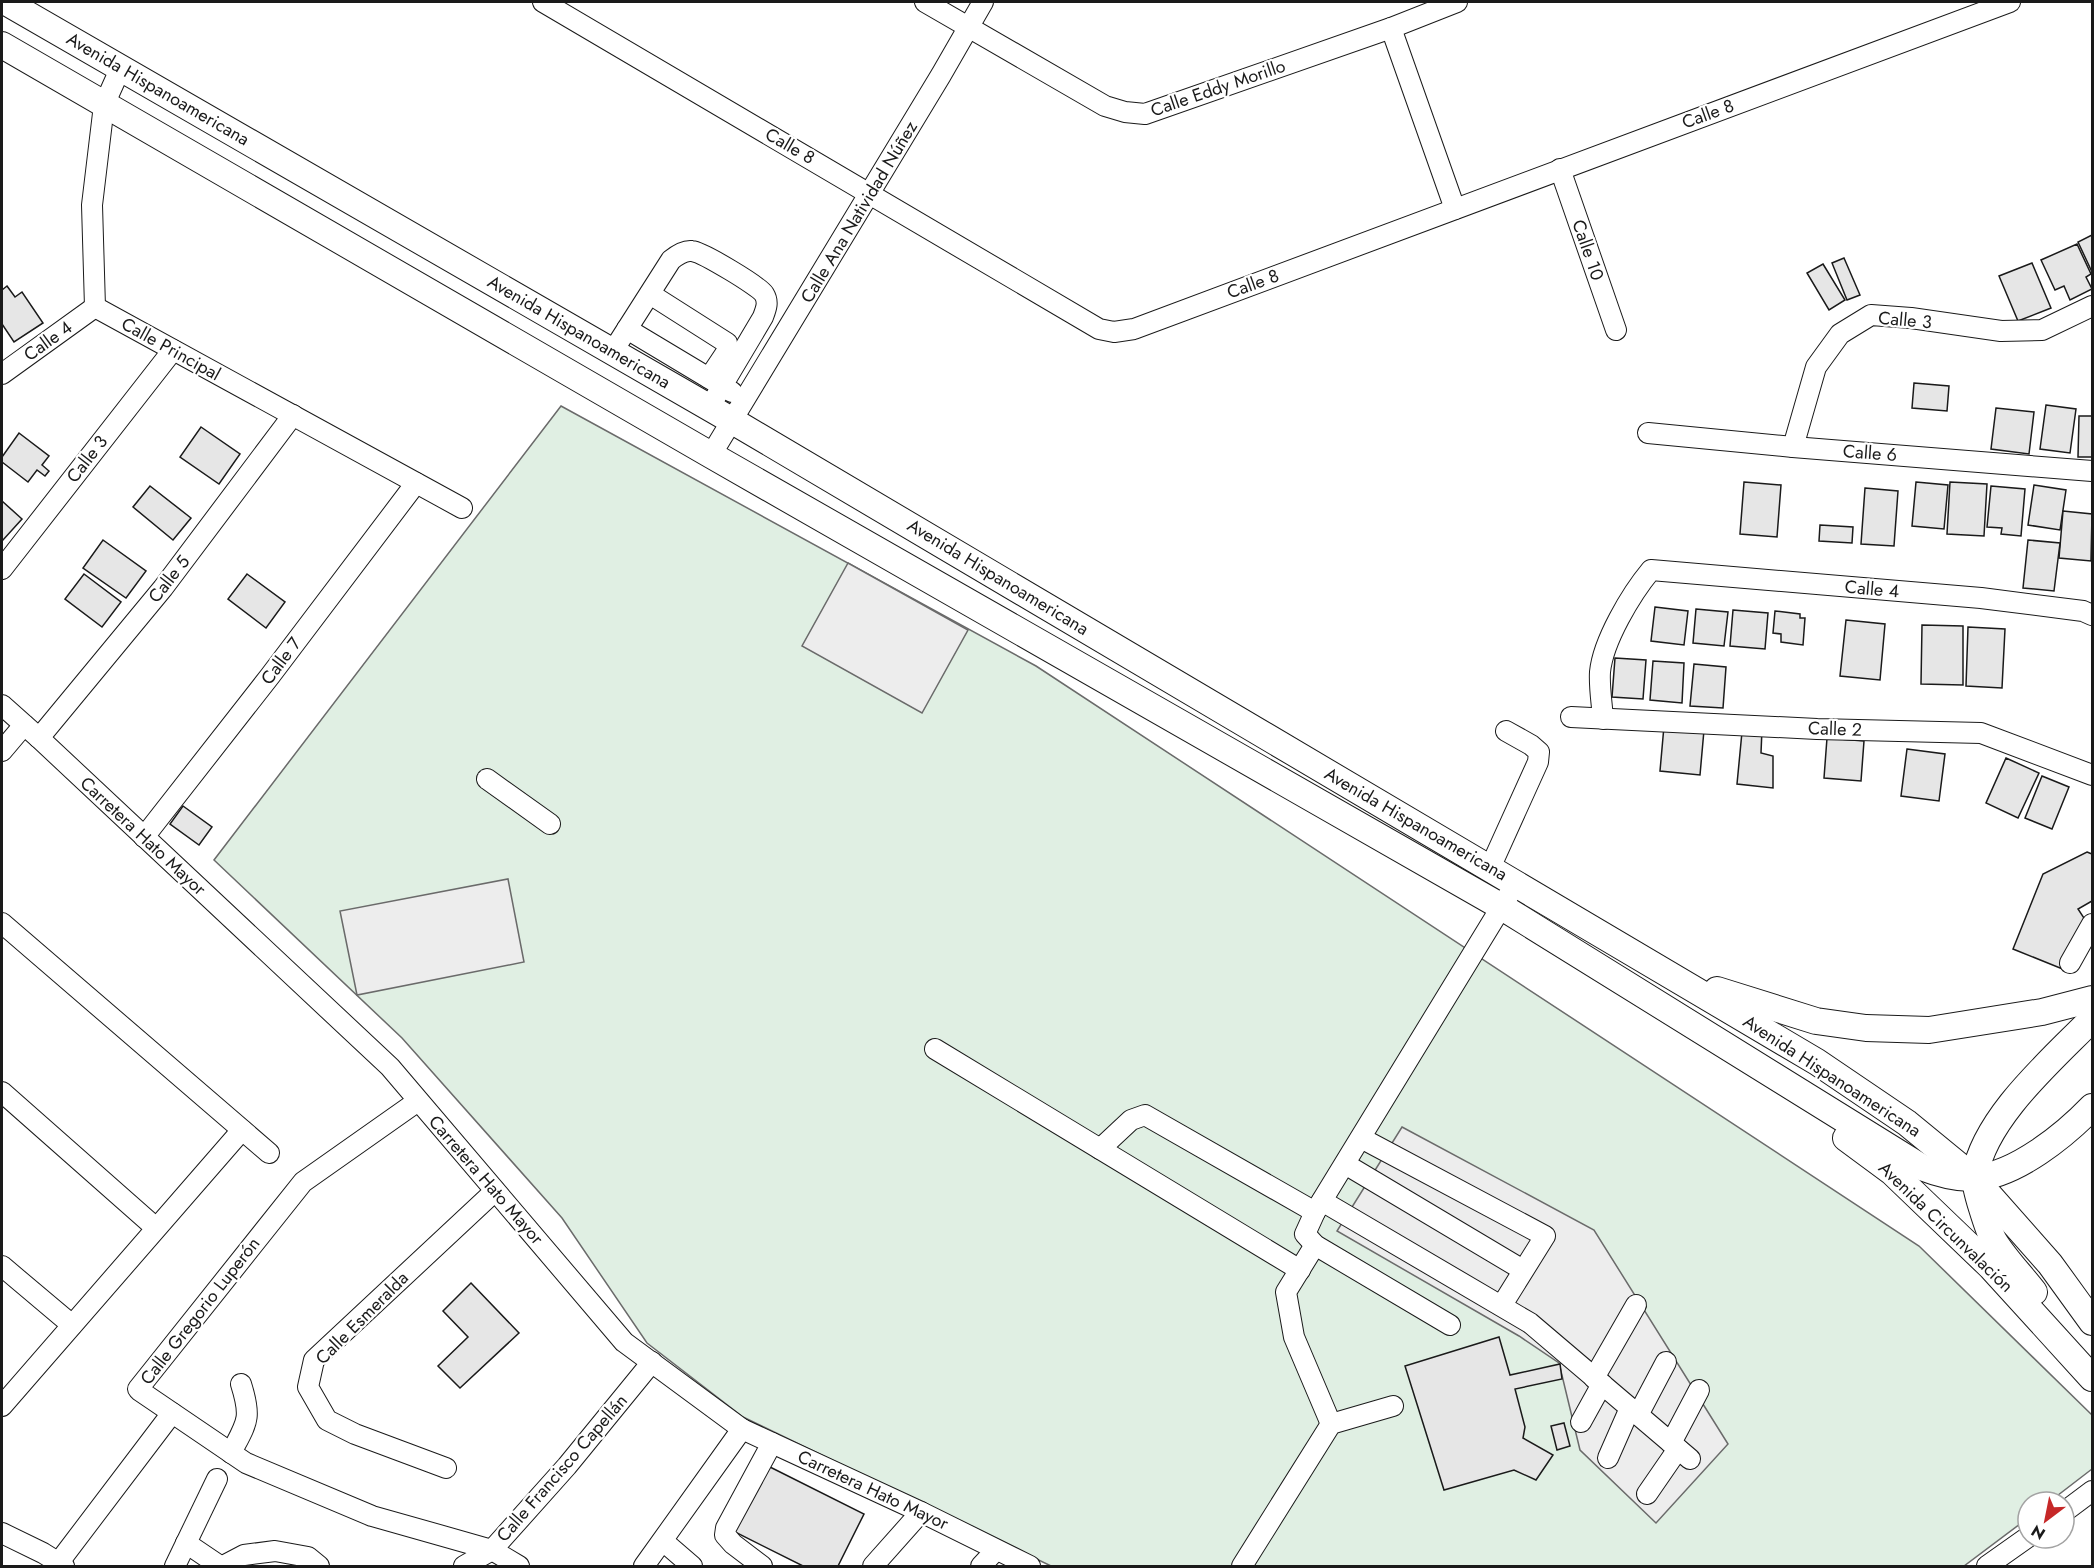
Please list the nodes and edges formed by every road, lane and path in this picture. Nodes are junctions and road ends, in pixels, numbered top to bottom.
1 (6, 2) edge
2 (543, 2) edge
3 (925, 2) edge
4 (984, 2) edge
5 (1457, 2) edge
6 (2010, 2) edge
7 (970, 27) junction
8 (1391, 28) junction
9 (2, 45) edge
10 (121, 67) junction
11 (104, 105) junction
12 (1560, 169) junction
13 (870, 194) junction
14 (1455, 209) junction
15 (650, 294) junction
16 (2092, 306) edge
17 (95, 307) junction
18 (627, 329) junction
19 (1617, 330) dead end
20 (173, 350) junction
21 (613, 351) junction
22 (2, 374) edge
23 (715, 382) junction
24 (709, 408) junction
25 (738, 410) junction
26 (293, 415) junction
27 (1648, 433) dead end
28 (1793, 447) junction
29 (711, 455) junction
30 (2092, 471) edge
31 (416, 483) junction
32 (462, 508) dead end
33 (2, 569) edge
34 (2092, 615) edge
35 (2, 705) edge
36 (1571, 717) dead end
37 (1604, 719) junction
38 (31, 731) junction
39 (1506, 731) dead end
40 (2, 751) edge
41 (2092, 773) edge
42 (487, 779) dead end
43 (550, 824) dead end
44 (144, 837) junction
45 (1490, 868) junction
46 (1516, 883) junction
47 (1502, 907) junction
48 (2, 922) edge
49 (2092, 924) edge
50 (2070, 963) dead end
51 (1674, 976) junction
52 (2092, 999) edge
53 (1668, 1010) junction
54 (2042, 1012) junction
55 (2088, 1031) edge
56 (935, 1049) dead end
57 (2, 1092) edge
58 (418, 1101) junction
59 (2092, 1107) edge
60 (243, 1130) junction
61 (1361, 1138) junction
62 (1101, 1149) junction
63 (269, 1153) dead end
64 (1345, 1164) junction
65 (1974, 1178) junction
66 (495, 1191) junction
67 (1318, 1206) junction
68 (156, 1228) junction
69 (1315, 1245) junction
70 (2, 1266) edge
71 (1300, 1270) junction
72 (1523, 1270) junction
73 (1502, 1305) junction
74 (1636, 1305) dead end
75 (2092, 1322) edge
76 (72, 1325) junction
77 (1450, 1325) dead end
78 (652, 1362) junction
79 (1666, 1362) dead end
80 (2092, 1366) edge
81 (2092, 1378) edge
82 (1598, 1381) junction
83 (241, 1384) dead end
84 (1699, 1390) dead end
85 (2, 1406) edge
86 (1393, 1406) dead end
87 (1634, 1412) junction
88 (172, 1413) junction
89 (1581, 1422) dead end
90 (1331, 1424) junction
91 (742, 1429) junction
92 (772, 1443) junction
93 (1680, 1450) junction
94 (231, 1453) junction
95 (1608, 1458) dead end
96 (446, 1468) dead end
97 (217, 1479) dead end
98 (2092, 1491) edge
99 (1647, 1494) dead end
100 (2076, 1503) edge
101 (921, 1512) junction
102 (2, 1533) edge
103 (663, 1541) junction
104 (186, 1543) junction
105 (2016, 1545) edge
106 (492, 1550) junction
107 (996, 1550) junction
108 (60, 1565) edge
109 (175, 1566) edge
110 (222, 1566) edge
111 (319, 1566) edge
112 (464, 1566) edge
113 (519, 1566) edge
114 (644, 1566) edge
115 (692, 1566) edge
116 (762, 1566) edge
117 (873, 1566) edge
118 (981, 1566) edge
119 (1030, 1566) edge
120 (1242, 1566) edge
121 (1987, 1566) edge

1 - 10 main road, Avenida Hispanoamericana
2 - 13 street, Calle 8
3 - 7 street, Calle Eddy Morillo
4 - 7 street, Calle Ana Natividad Núñez
5 - 8 street, Calle Eddy Morillo
6 - 12 street, Calle 8
7 - 8 street, Calle Eddy Morillo
7 - 13 street, Calle Ana Natividad Núñez
8 - 14 street
9 - 11 main road, Avenida Hispanoamericana
10 - 11 street
10 - 21 main road, Avenida Hispanoamericana
11 - 17 street
11 - 29 main road, Avenida Hispanoamericana
12 - 14 street, Calle 8
12 - 19 street, Calle 10
13 - 14 street, Calle 8
13 - 25 street, Calle Ana Natividad Núñez
15 - 18 street
15 - 23 street
15 - 23 street
16 - 28 street, Calle 3
17 - 20 street, Calle Principal
17 - 22 street, Calle 4
18 - 21 street
18 - 23 street
20 - 26 street, Calle Principal
20 - 33 street, Calle 3
21 - 24 main road, Avenida Hispanoamericana
23 - 24 street
23 - 25 street
24 - 25 main road, Avenida Hispanoamericana
25 - 29 street, Calle Ana Natividad Núñez
25 - 45 main road, Avenida Hispanoamericana
26 - 31 street, Calle Principal
26 - 38 street, Calle 5
27 - 28 street, Calle 6
28 - 30 street, Calle 6
29 - 47 main road, Avenida Hispanoamericana
31 - 32 street, Calle Principal
31 - 44 street, Calle 7
34 - 37 street, Calle 4
35 - 38 street, Carretera Hato Mayor
36 - 37 street, Calle 2
37 - 41 street, Calle 2
38 - 40 street, Calle 5
38 - 44 street, Carretera Hato Mayor
39 - 45 street
42 - 43 street
44 - 58 street, Carretera Hato Mayor
45 - 46 main road, Avenida Hispanoamericana
46 - 47 street
46 - 51 main road, Avenida Hispanoamericana
47 - 53 main road, Avenida Hispanoamericana
47 - 61 street
48 - 60 street
49 - 50 street
51 - 54 main road
51 - 65 main road, Avenida Hispanoamericana
52 - 54 main road
53 - 65 main road
53 - 81 main road, Avenida Circunvalación
54 - 55 main road
55 - 65 main road
56 - 62 street
57 - 68 street
58 - 66 street, Carretera Hato Mayor
58 - 88 street, Calle Gregorio Luperón
59 - 65 main road
60 - 63 street
60 - 68 street
61 - 64 street
61 - 72 street
62 - 67 street
62 - 71 street
64 - 67 street
64 - 72 street
65 - 75 main road, Avenida Hispanoamericana
65 - 80 main road
66 - 78 street, Carretera Hato Mayor
66 - 96 street, Calle Esmeralda
67 - 69 street
67 - 73 street
68 - 76 street
69 - 71 street
69 - 77 street
70 - 76 street
71 - 90 street
72 - 73 street
73 - 82 street
74 - 82 street
76 - 85 street
78 - 91 street, Carretera Hato Mayor
78 - 106 street, Calle Francisco Capellán
79 - 87 street
82 - 87 street
82 - 89 street
83 - 94 street
84 - 93 street
86 - 90 street
87 - 93 street
87 - 95 street
88 - 94 street, Calle Gregorio Luperón
88 - 108 street
90 - 120 street
91 - 92 street, Carretera Hato Mayor
91 - 103 street
92 - 101 street, Carretera Hato Mayor
92 - 116 street
93 - 99 street
94 - 106 street, Calle Gregorio Luperón
97 - 104 street
98 - 100 street
101 - 107 street, Carretera Hato Mayor
101 - 117 street
102 - 108 street
103 - 114 street
103 - 115 street
104 - 109 street
104 - 110 street
105 - 121 street
106 - 112 street, Calle Francisco Capellán
106 - 113 street, Calle Gregorio Luperón
107 - 118 street
107 - 119 street, Carretera Hato Mayor
110 - 111 street

